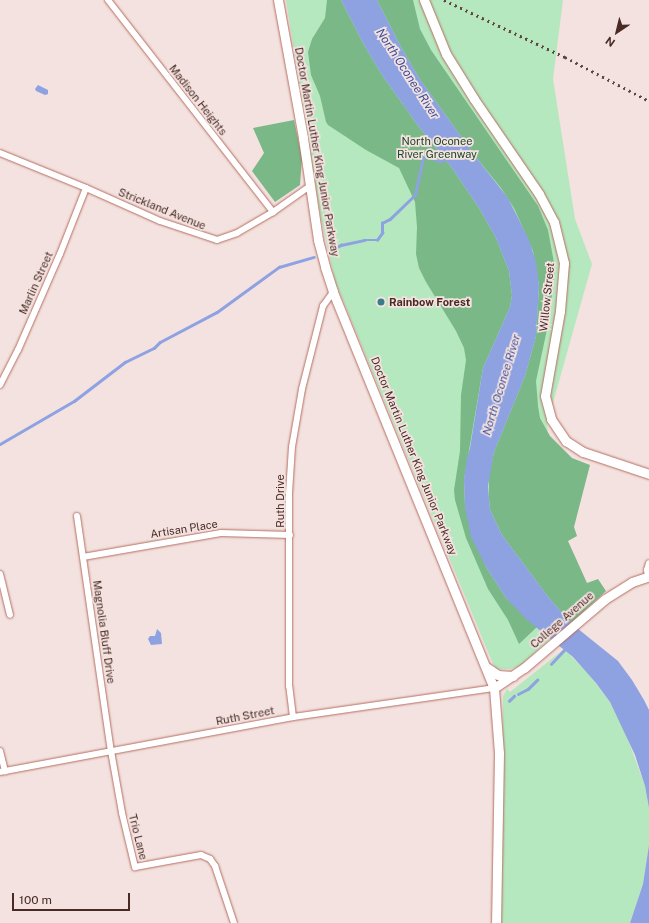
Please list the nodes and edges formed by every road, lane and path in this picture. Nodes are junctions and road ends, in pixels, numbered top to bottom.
1 (108, 0) edge
2 (278, 0) edge
3 (424, 0) edge
4 (0, 153) edge
5 (310, 186) junction
6 (86, 188) junction
7 (273, 212) junction
8 (333, 292) junction
9 (0, 385) edge
10 (649, 474) edge
11 (77, 516) dead end
12 (290, 535) junction
13 (83, 557) junction
14 (649, 563) edge
15 (0, 574) edge
16 (649, 576) edge
17 (10, 615) dead end
18 (485, 666) junction
19 (514, 676) junction
20 (494, 688) junction
21 (293, 717) junction
22 (111, 751) junction
23 (0, 752) edge
24 (3, 771) edge
25 (234, 923) edge
26 (496, 923) edge

1 - 7 street, Madison Heights
2 - 5 main road, Doctor Martin Luther King Junior Parkway
3 - 10 main road, Willow Street
4 - 6 street, Strickland Avenue
5 - 7 street, Strickland Avenue
5 - 8 main road, Doctor Martin Luther King Junior Parkway
6 - 7 street, Strickland Avenue
6 - 9 street, Marlin Street
8 - 12 street, Ruth Drive
8 - 18 main road, Doctor Martin Luther King Junior Parkway
11 - 13 street, Magnolia Bluff Drive
12 - 13 street, Artisan Place
12 - 21 street, Ruth Drive
13 - 22 street, Magnolia Bluff Drive
14 - 16 street
15 - 17 street
16 - 19 main road, College Avenue
18 - 19 main road
18 - 20 main road, Doctor Martin Luther King Junior Parkway
19 - 20 main road, College Avenue
20 - 21 street, Ruth Street
20 - 26 main road, Doctor Martin Luther King Junior Parkway
21 - 22 street, Ruth Street
22 - 24 street, Ruth Street
22 - 25 street, Trio Lane
23 - 24 street

